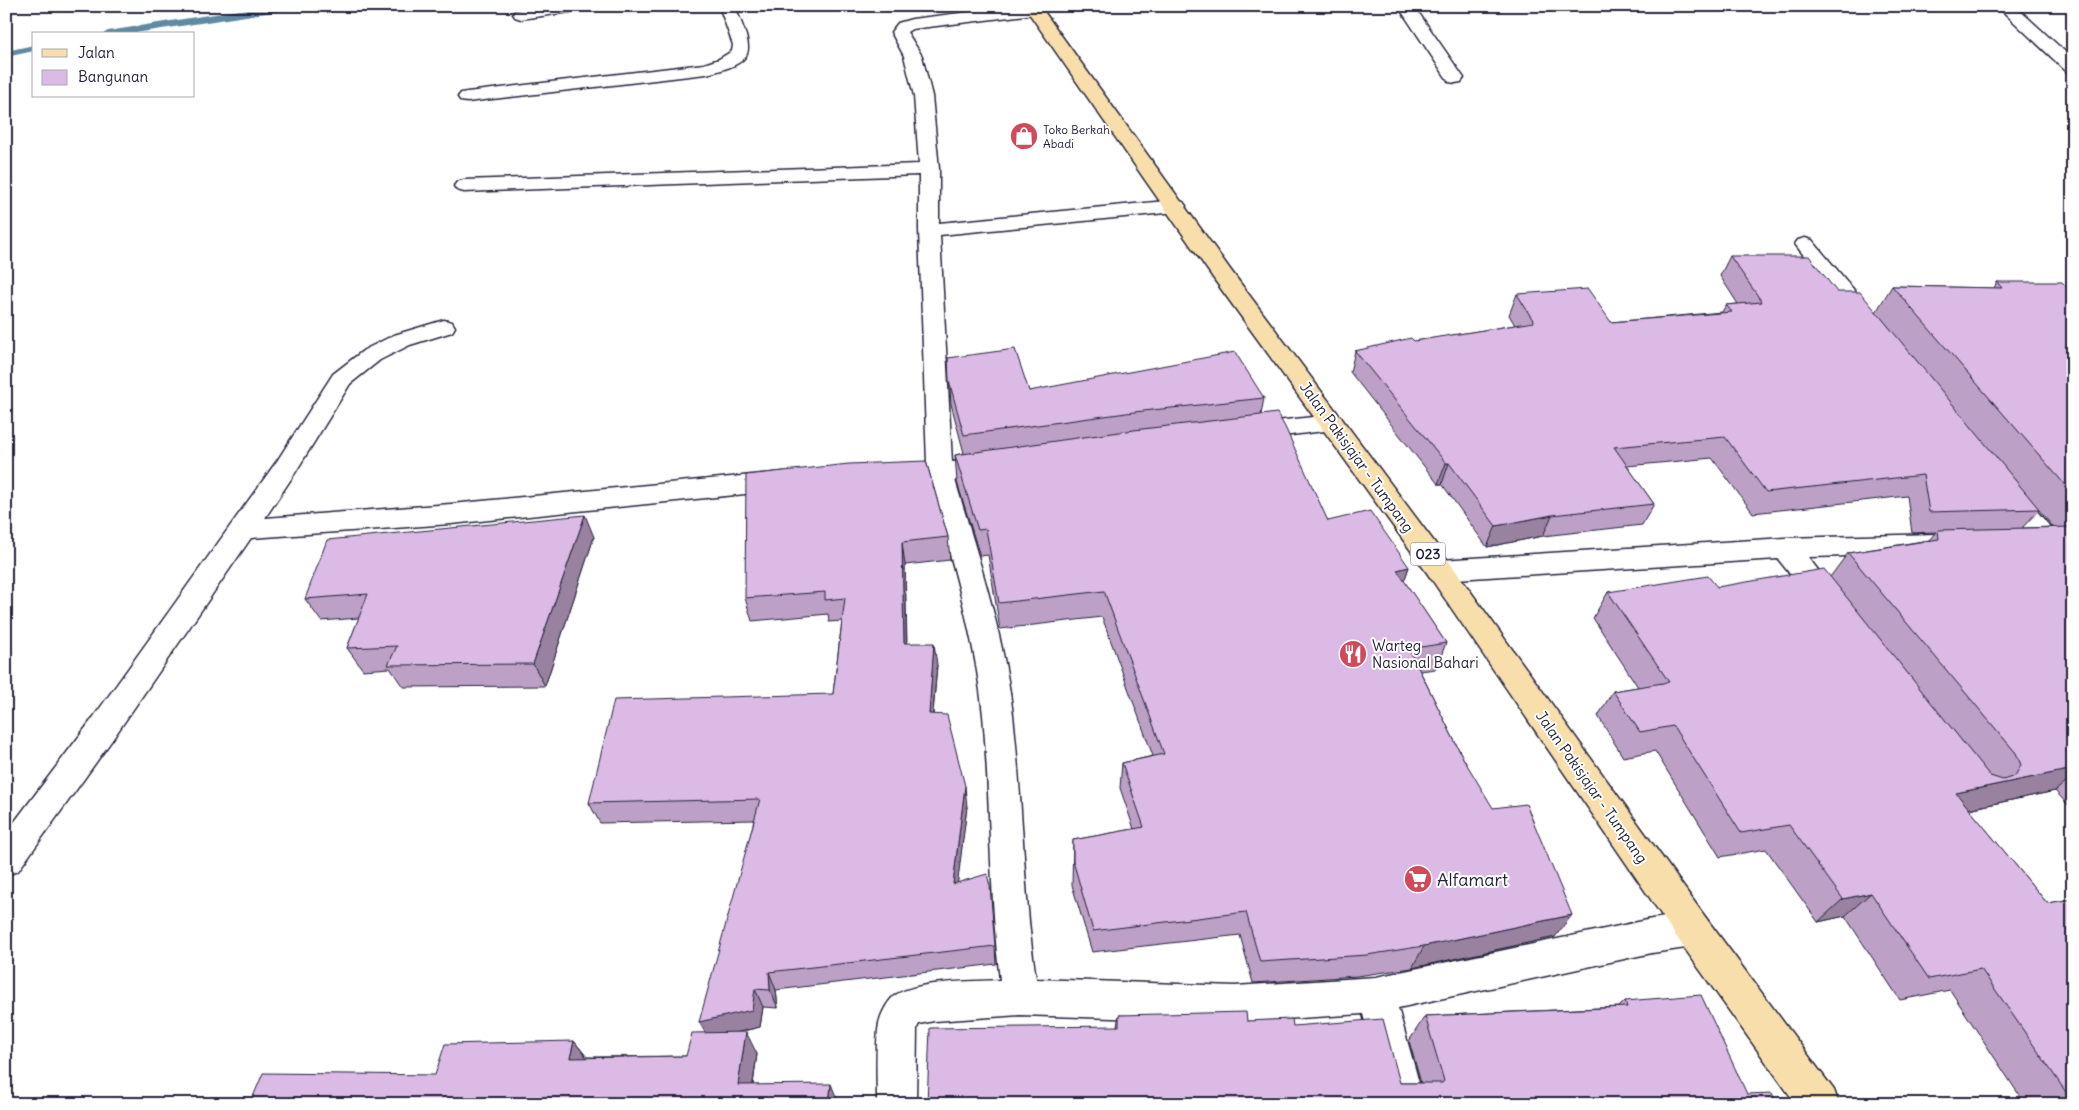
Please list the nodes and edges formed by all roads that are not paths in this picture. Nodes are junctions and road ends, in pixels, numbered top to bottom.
1 (577, 6) edge
2 (727, 6) edge
3 (1406, 6) edge
4 (2006, 6) edge
5 (1033, 8) edge
6 (521, 14) dead end
7 (2073, 68) edge
8 (1455, 78) dead end
9 (467, 97) dead end
10 (928, 169) junction
11 (464, 186) dead end
12 (1176, 206) junction
13 (929, 230) junction
14 (1805, 244) dead end
15 (444, 327) dead end
16 (1879, 336) edge
17 (1332, 423) junction
18 (1227, 435) edge
19 (1017, 462) edge
20 (1990, 472) edge
21 (940, 473) junction
22 (864, 475) edge
23 (807, 479) edge
24 (243, 529) junction
25 (2046, 541) junction
26 (2073, 541) edge
27 (2017, 542) edge
28 (1959, 543) edge
29 (1785, 548) junction
30 (1440, 570) junction
31 (1846, 625) edge
32 (6, 860) edge
33 (1693, 930) junction
34 (1376, 994) junction
35 (1020, 997) junction
36 (896, 1104) edge
37 (1406, 1104) edge
38 (1820, 1104) edge

1 - 6 street
2 - 9 street
3 - 8 street
4 - 7 street
5 - 10 street
5 - 12 main road, Jalan Pakisjajar - Tumpang / 023
10 - 11 street
10 - 13 street
12 - 13 street
12 - 17 main road, Jalan Pakisjajar - Tumpang / 023
13 - 21 street
14 - 16 street
15 - 24 street
17 - 18 street
17 - 30 main road, Jalan Pakisjajar - Tumpang / 023
19 - 21 street
20 - 25 street
21 - 22 street
21 - 35 street
23 - 24 street
24 - 32 street
25 - 26 street
25 - 27 street
28 - 29 street
29 - 30 street
29 - 31 street
30 - 33 main road, Jalan Pakisjajar - Tumpang / 023
33 - 34 street
33 - 38 main road, Jalan Pakisjajar - Tumpang / 023
34 - 35 street
34 - 37 street
35 - 36 street

